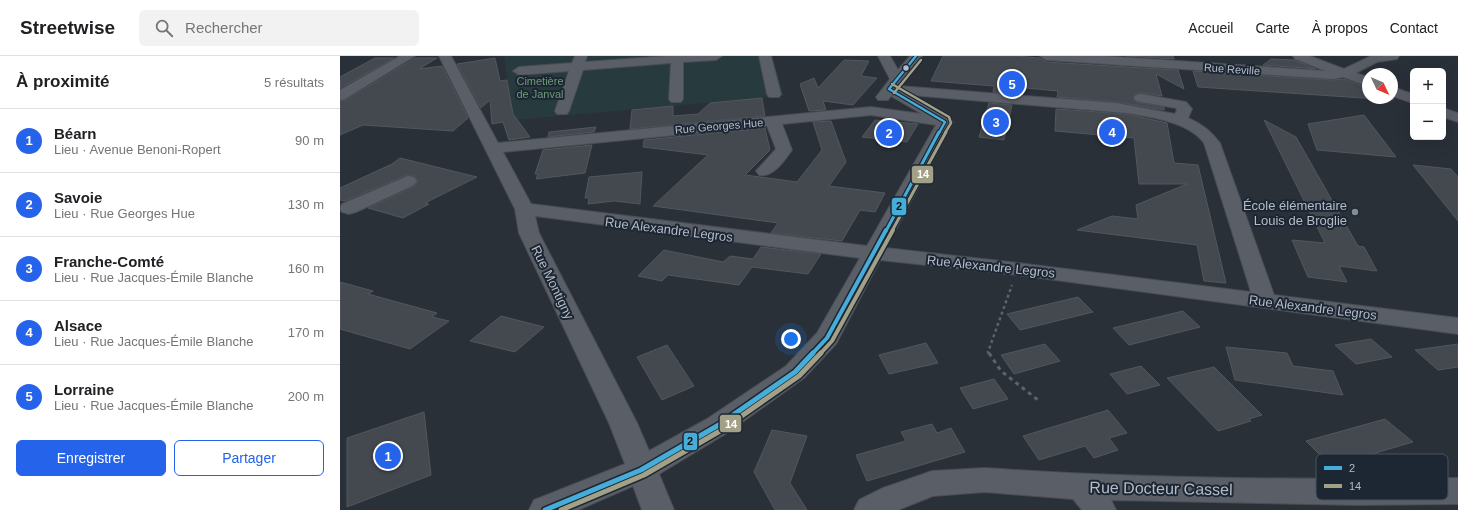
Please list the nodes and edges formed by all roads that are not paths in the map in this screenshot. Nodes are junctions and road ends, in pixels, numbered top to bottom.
1 (409, 56) edge
2 (445, 56) edge
3 (716, 56) edge
4 (765, 56) edge
5 (884, 56) edge
6 (916, 56) edge
7 (1046, 56) edge
8 (1298, 56) edge
9 (1393, 56) edge
10 (677, 58) edge
11 (1127, 59) edge
12 (580, 61) edge
13 (519, 71) dead end
14 (1346, 74) junction
15 (1362, 80) edge
16 (893, 84) junction
17 (959, 90) junction
18 (1398, 93) edge
19 (774, 94) dead end
20 (340, 96) edge
21 (1410, 98) edge
22 (676, 99) dead end
23 (562, 111) dead end
24 (871, 111) junction
25 (1446, 113) edge
26 (1458, 118) edge
27 (773, 121) junction
28 (945, 122) junction
29 (492, 148) junction
30 (765, 171) dead end
31 (408, 181) dead end
32 (350, 208) dead end
33 (524, 209) junction
34 (872, 253) junction
35 (1265, 301) junction
36 (1458, 326) edge
37 (641, 470) junction
38 (1082, 487) junction
39 (1316, 491) edge
40 (1448, 491) edge
41 (1458, 491) edge
42 (545, 510) edge
43 (658, 510) edge
44 (870, 510) edge
45 (1100, 510) edge

1 - 20 street
2 - 29 street, Rue Montigny
3 - 10 street
4 - 19 street
5 - 16 street
6 - 16 street
7 - 11 street, Rue Reville
8 - 14 street
9 - 14 street
10 - 12 street
10 - 22 street
11 - 14 street, Rue Reville
12 - 13 street
12 - 23 street
14 - 15 street
16 - 17 street
16 - 24 street
16 - 28 street
17 - 28 street
17 - 35 street
18 - 21 street
24 - 27 street, Rue Georges Hue
24 - 28 street, Rue Georges Hue
25 - 26 street
27 - 29 street, Rue Georges Hue
27 - 30 street
28 - 34 street
29 - 33 street, Rue Montigny
31 - 32 street
33 - 34 street, Rue Alexandre Legros
33 - 37 street, Rue Montigny
34 - 35 street, Rue Alexandre Legros
34 - 37 street
35 - 36 street, Rue Alexandre Legros
37 - 42 street
37 - 43 street, Rue Montigny
38 - 39 street, Rue Docteur Cassel
38 - 44 street, Rue Docteur Cassel
38 - 45 street
40 - 41 street, Rue Docteur Cassel

